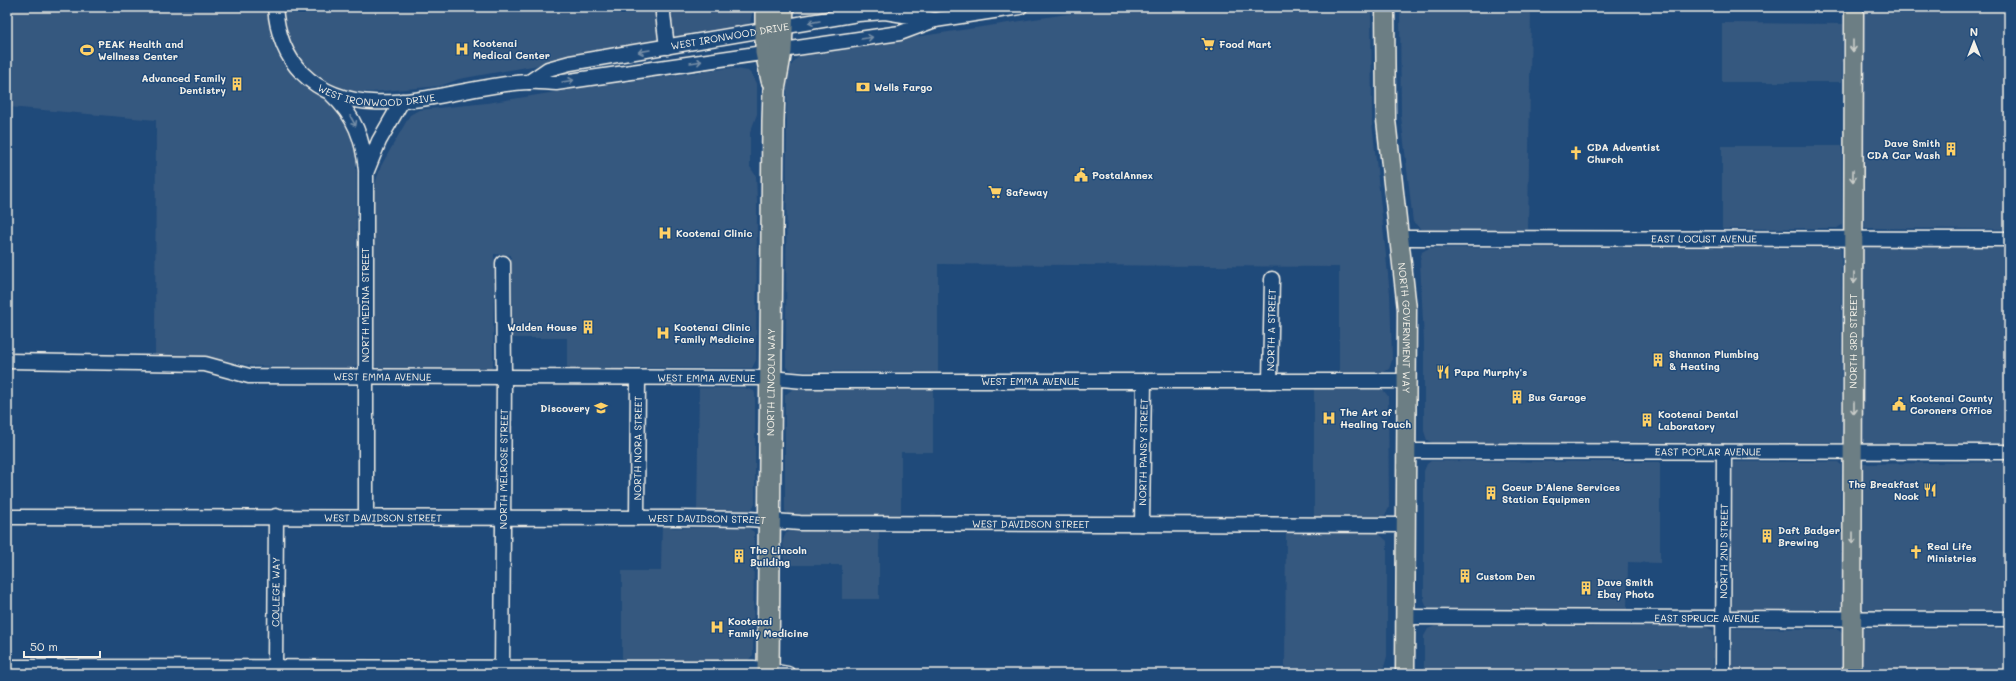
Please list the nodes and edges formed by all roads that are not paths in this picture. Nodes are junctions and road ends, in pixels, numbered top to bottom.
1 (275, 7) edge
2 (664, 7) edge
3 (766, 7) edge
4 (1020, 7) edge
5 (1385, 7) edge
6 (1854, 7) edge
7 (936, 20) junction
8 (777, 21) edge
9 (667, 47) junction
10 (774, 52) junction
11 (529, 82) junction
12 (328, 91) junction
13 (402, 102) junction
14 (366, 172) junction
15 (1400, 238) junction
16 (1853, 239) junction
17 (2009, 239) edge
18 (503, 263) dead end
19 (1272, 279) dead end
20 (7, 361) edge
21 (365, 376) junction
22 (504, 377) junction
23 (638, 378) junction
24 (770, 378) junction
25 (1144, 381) junction
26 (1270, 381) junction
27 (1406, 381) junction
28 (1406, 451) junction
29 (1724, 452) junction
30 (1854, 452) junction
31 (2009, 452) edge
32 (276, 516) junction
33 (7, 517) edge
34 (366, 517) junction
35 (504, 518) junction
36 (637, 518) junction
37 (769, 521) junction
38 (1142, 524) junction
39 (1406, 525) junction
40 (1406, 617) junction
41 (1724, 619) junction
42 (1853, 619) junction
43 (2009, 619) edge
44 (7, 667) edge
45 (275, 667) junction
46 (217, 670) edge
47 (502, 671) edge
48 (768, 672) edge
49 (788, 674) edge
50 (1405, 674) edge
51 (1723, 674) edge
52 (1852, 674) edge

1 - 12 street, WEST IRONWOOD DRIVE
2 - 9 street
3 - 8 highway, NORTH LINCOLN WAY
4 - 7 street, WEST IRONWOOD DRIVE
5 - 15 main road, NORTH GOVERNMENT WAY
6 -> 16 main road, NORTH 3RD STREET
7 -> 8 street, WEST IRONWOOD DRIVE
10 -> 7 street, WEST IRONWOOD DRIVE
8 - 9 street, WEST IRONWOOD DRIVE
8 - 10 highway, NORTH LINCOLN WAY
9 -> 11 street, WEST IRONWOOD DRIVE
11 -> 10 street, WEST IRONWOOD DRIVE
10 - 24 highway, NORTH LINCOLN WAY
11 - 13 street, WEST IRONWOOD DRIVE
12 - 13 street, WEST IRONWOOD DRIVE
12 -> 14 street
13 - 14 street, NORTH MEDINA STREET
14 - 21 street, NORTH MEDINA STREET
15 - 16 street, EAST LOCUST AVENUE
15 - 27 main road, NORTH GOVERNMENT WAY
16 - 17 street, EAST LOCUST AVENUE
16 -> 30 main road, NORTH 3RD STREET
18 - 22 street, NORTH MELROSE STREET
19 - 26 street, NORTH A STREET
20 - 21 street, WEST EMMA AVENUE
21 - 22 street, WEST EMMA AVENUE
21 - 34 street, NORTH MEDINA STREET
22 - 23 street, WEST EMMA AVENUE
22 - 35 street, NORTH MELROSE STREET
23 - 24 street, WEST EMMA AVENUE
23 - 36 street, NORTH NORA STREET
24 - 25 street, WEST EMMA AVENUE
24 - 37 highway, NORTH LINCOLN WAY
25 - 26 street, WEST EMMA AVENUE
25 - 38 street, NORTH PANSY STREET
26 - 27 street, WEST EMMA AVENUE
27 - 28 main road, NORTH GOVERNMENT WAY
28 - 29 street, EAST POPLAR AVENUE
28 - 39 main road, NORTH GOVERNMENT WAY
29 - 30 street, EAST POPLAR AVENUE
29 - 41 street, NORTH 2ND STREET
30 - 31 street, EAST POPLAR AVENUE
30 -> 42 main road, NORTH 3RD STREET
32 - 33 street, WEST DAVIDSON STREET
32 - 34 street, WEST DAVIDSON STREET
32 - 45 street, COLLEGE WAY
34 - 35 street, WEST DAVIDSON STREET
35 - 36 street, WEST DAVIDSON STREET
35 - 47 street, NORTH MELROSE STREET
36 - 37 street, WEST DAVIDSON STREET
37 - 38 street, WEST DAVIDSON STREET
37 - 48 highway, NORTH LINCOLN WAY
38 - 39 street, WEST DAVIDSON STREET
39 - 40 main road, NORTH GOVERNMENT WAY
40 - 41 street, EAST SPRUCE AVENUE
40 - 50 main road, NORTH GOVERNMENT WAY
41 - 42 street, EAST SPRUCE AVENUE
41 - 51 street, NORTH 2ND STREET
42 - 43 street, EAST SPRUCE AVENUE
42 - 52 main road, NORTH 3RD STREET
44 - 46 street
45 - 46 street
45 - 47 street
47 - 48 street
48 - 49 street

